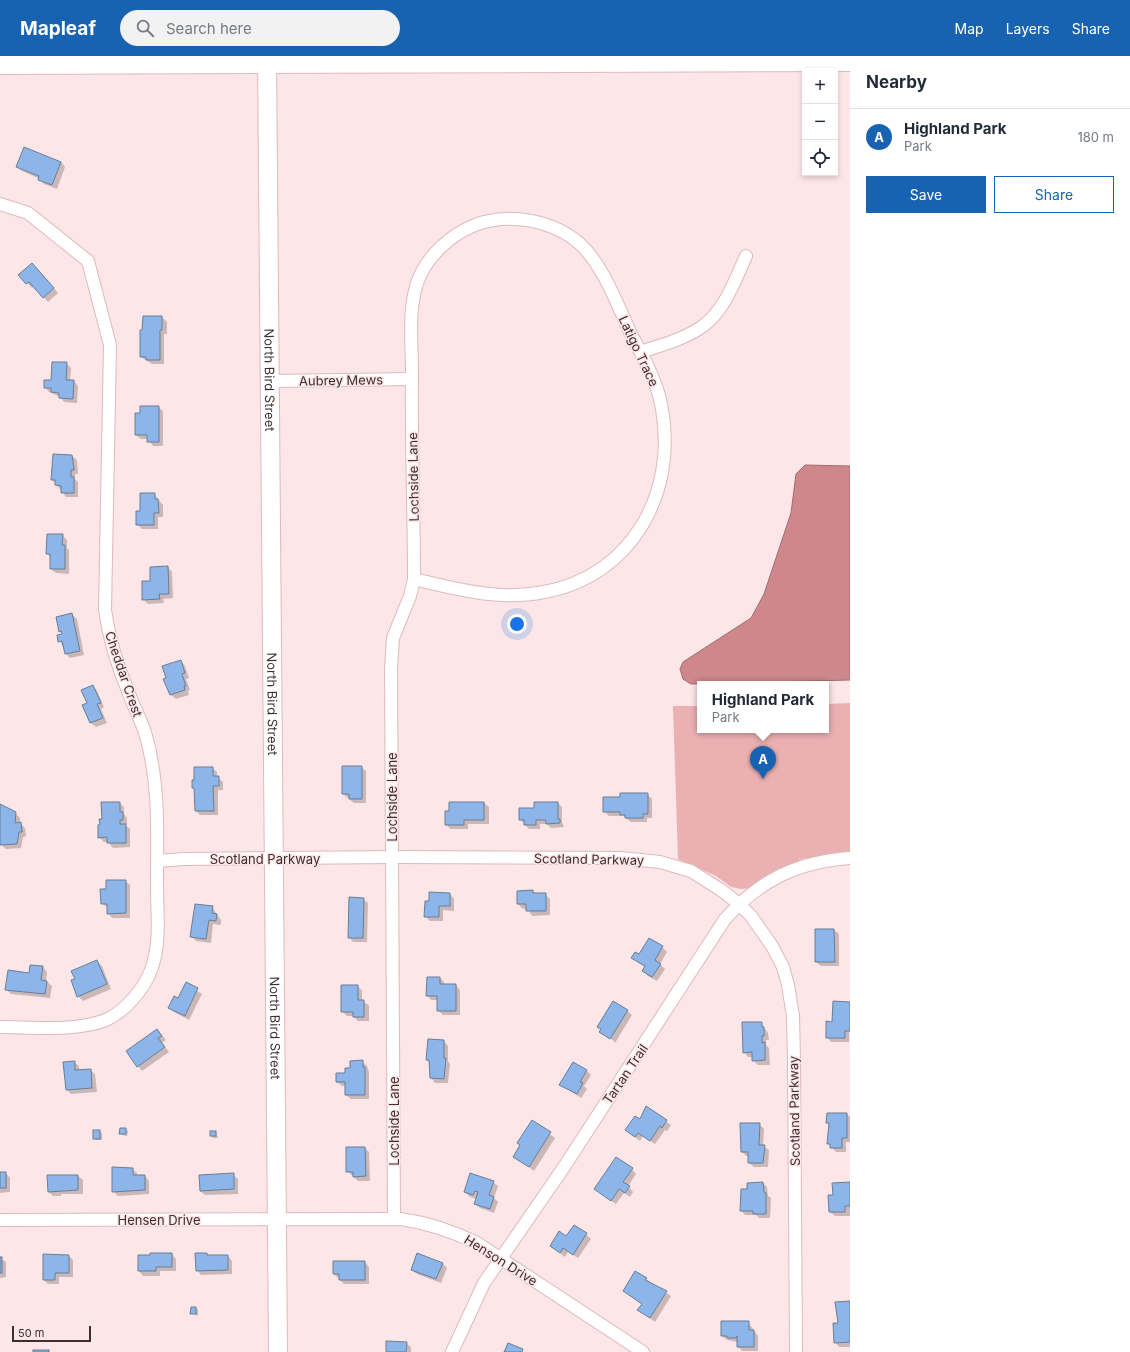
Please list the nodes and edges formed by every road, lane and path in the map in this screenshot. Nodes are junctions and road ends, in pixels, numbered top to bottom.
1 (267, 60) edge
2 (850, 62) edge
3 (0, 65) edge
4 (0, 204) edge
5 (746, 256) dead end
6 (641, 352) junction
7 (412, 379) junction
8 (270, 381) junction
9 (414, 579) junction
10 (392, 857) junction
11 (273, 858) junction
12 (850, 858) edge
13 (157, 861) junction
14 (738, 904) junction
15 (0, 1027) edge
16 (394, 1219) junction
17 (0, 1220) edge
18 (277, 1220) junction
19 (317, 1220) joint
20 (502, 1258) junction
21 (278, 1352) edge
22 (452, 1352) edge
23 (643, 1352) edge
24 (796, 1352) edge

1 - 2 street
1 - 3 street
1 - 8 street, North Bird Street
4 - 13 street, Cheddar Crest
5 - 6 street
6 - 7 street, Latigo Trace
6 - 9 street, Latigo Trace
7 - 8 street, Aubrey Mews
7 - 9 street, Lochside Lane
8 - 11 street, North Bird Street
9 - 10 street, Lochside Lane
10 - 11 street, Scotland Parkway
10 - 14 street, Scotland Parkway
10 - 16 street, Lochside Lane
11 - 13 street, Scotland Parkway
11 - 18 street, North Bird Street
12 - 14 street, Tartan Trail
13 - 15 street, Cheddar Crest
14 - 20 street, Tartan Trail
14 - 24 street, Scotland Parkway
16 - 19 street, Henson Drive
16 - 20 street, Henson Drive
17 - 18 street, Hensen Drive
18 - 19 street, Hensen Drive
18 - 21 street, North Bird Street
20 - 22 street, Tartan Trail
20 - 23 street, Henson Drive

